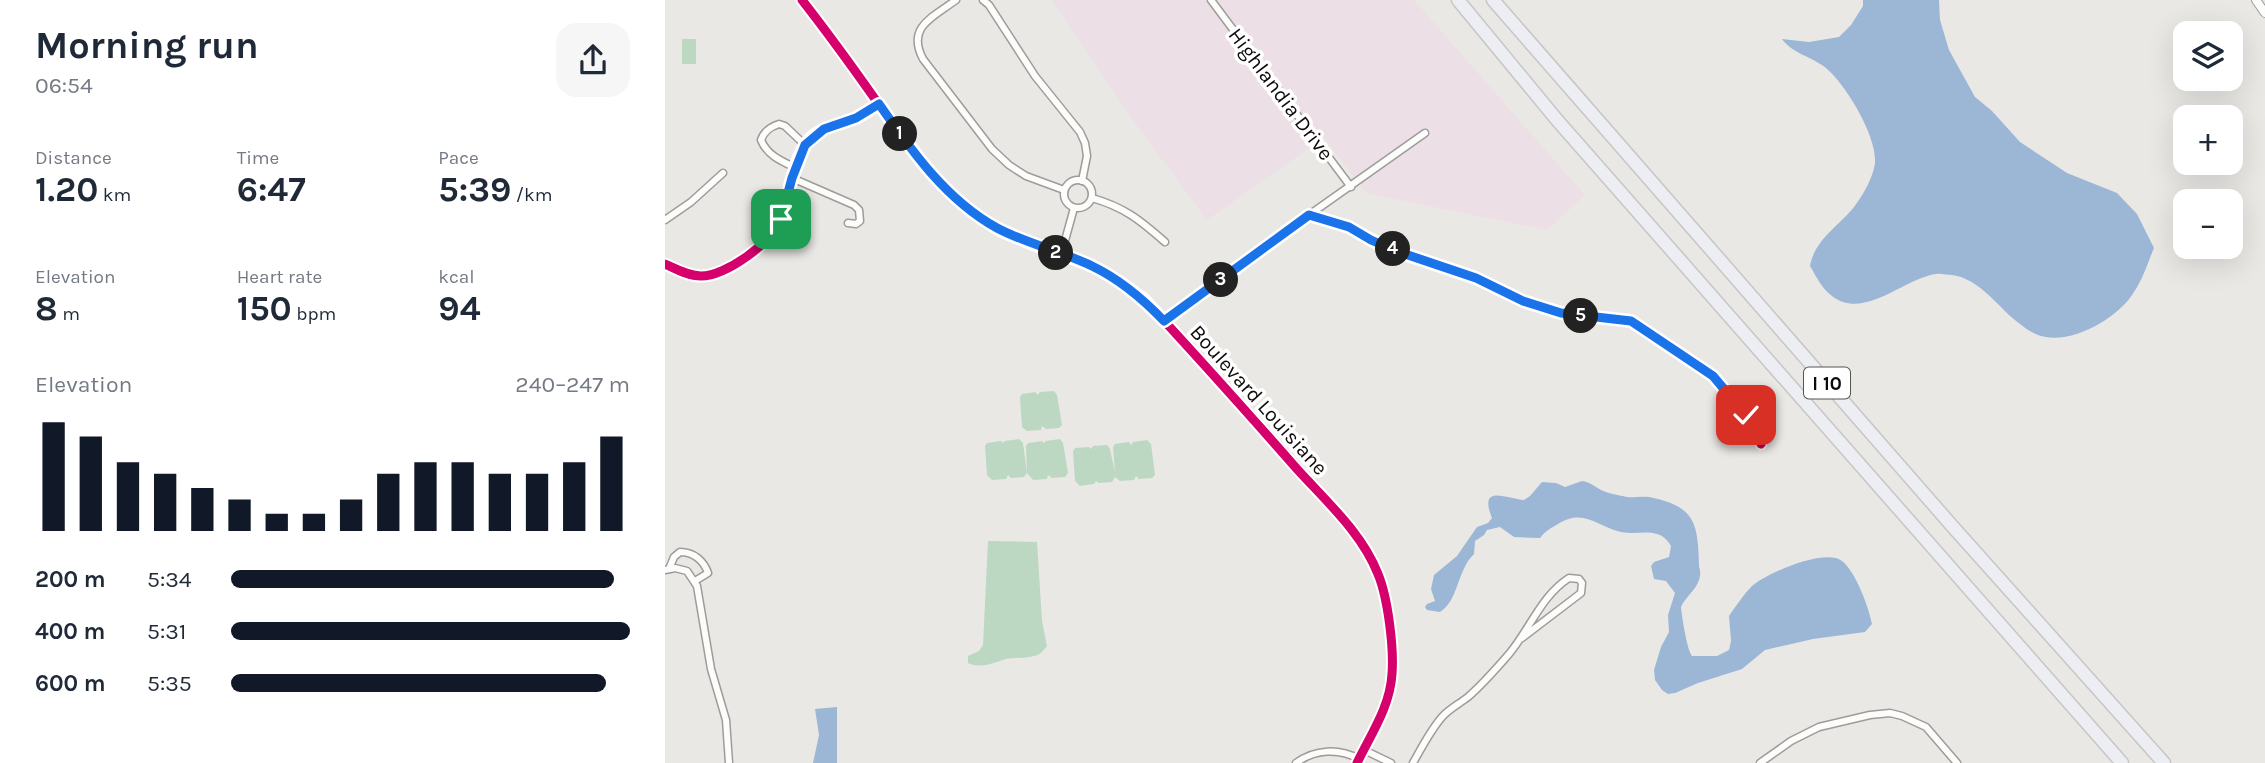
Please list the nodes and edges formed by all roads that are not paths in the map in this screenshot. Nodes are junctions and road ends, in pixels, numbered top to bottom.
1 (802, 0) edge
2 (956, 0) edge
3 (983, 0) edge
4 (1211, 0) edge
5 (1458, 0) edge
6 (1493, 0) edge
7 (2256, 0) edge
8 (2265, 13) edge
9 (879, 104) junction
10 (1425, 133) dead end
11 (805, 145) junction
12 (796, 169) junction
13 (723, 173) dead end
14 (792, 178) junction
15 (1082, 181) junction
16 (1351, 187) junction
17 (1064, 190) junction
18 (1092, 198) junction
19 (1074, 208) junction
20 (1309, 215) junction
21 (665, 220) edge
22 (848, 223) dead end
23 (1165, 242) dead end
24 (1061, 255) junction
25 (665, 264) edge
26 (1164, 321) junction
27 (1761, 444) dead end
28 (667, 569) edge
29 (695, 581) junction
30 (1522, 638) junction
31 (1364, 750) junction
32 (1358, 761) edge
33 (729, 763) edge
34 (1296, 763) edge
35 (1391, 763) edge
36 (1413, 763) edge
37 (1760, 763) edge
38 (1957, 763) edge
39 (2122, 763) edge
40 (2164, 763) edge

1 - 9 street, Boulevard Louisiane
2 - 17 street
3 - 15 street
4 - 16 street, Highlandia Drive
5 - 39 highway, I 10
6 - 40 highway, I 10
7 - 8 street
9 - 11 street
9 - 24 street, Boulevard Louisiane
10 - 16 street
11 - 12 street
11 - 12 street
12 - 14 street
13 - 21 street
14 - 22 street
14 - 25 street
15 - 17 street
15 - 18 street
16 - 20 street
17 - 19 street
18 - 19 street
18 - 23 street
19 - 24 street
20 - 26 street
20 - 27 street
24 - 26 street, Boulevard Louisiane
26 - 31 street, Boulevard Louisiane
28 - 29 street
28 - 29 street
29 - 33 street
30 - 30 street
30 - 36 street
31 - 32 street, Boulevard Louisiane
31 - 35 street
32 - 34 street
37 - 38 street

